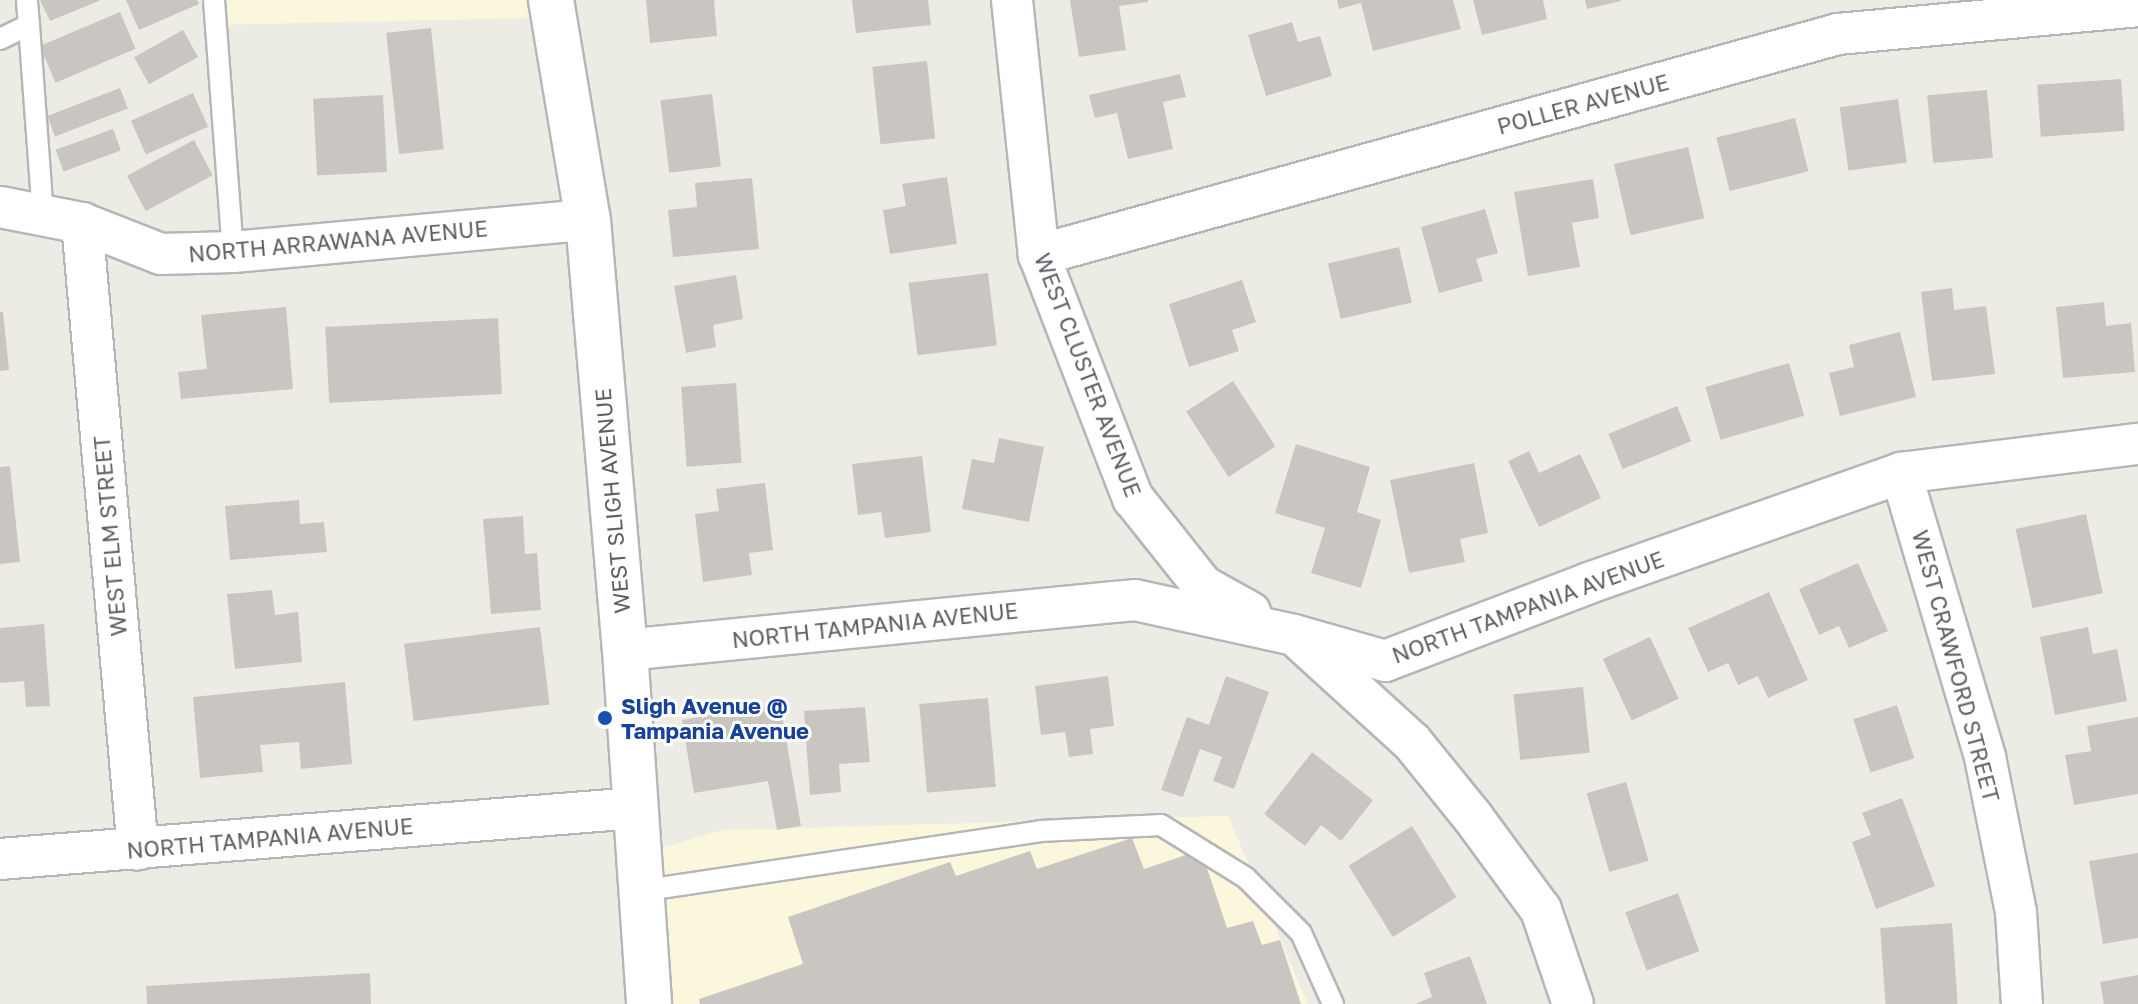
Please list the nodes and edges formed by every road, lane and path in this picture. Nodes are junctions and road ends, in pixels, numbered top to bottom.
1 (27, 0) edge
2 (214, 0) edge
3 (551, 0) edge
4 (1012, 0) edge
5 (2138, 6) edge
6 (29, 25) junction
7 (0, 39) edge
8 (0, 207) edge
9 (43, 216) junction
10 (588, 220) junction
11 (82, 223) junction
12 (233, 252) junction
13 (1039, 255) junction
14 (2138, 444) edge
15 (1901, 473) junction
16 (1294, 635) junction
17 (625, 650) junction
18 (635, 808) junction
19 (138, 850) junction
20 (0, 859) edge
21 (640, 891) junction
22 (649, 1004) edge
23 (1333, 1004) edge
24 (1573, 1004) edge
25 (2022, 1004) edge

1 - 6 lane
2 - 12 lane
3 - 10 main road, WEST SLIGH AVENUE
4 - 13 street, WEST CLUSTER AVENUE
5 - 13 street, POLLER AVENUE
6 - 7 lane
6 - 9 lane
8 - 9 street, NORTH ARRAWANA AVENUE
9 - 11 street, NORTH ARRAWANA AVENUE
10 - 12 street, NORTH ARRAWANA AVENUE
10 - 17 main road, WEST SLIGH AVENUE
11 - 12 street, NORTH ARRAWANA AVENUE
11 - 19 street, WEST ELM STREET
13 - 16 street, WEST CLUSTER AVENUE
14 - 15 street, NORTH TAMPANIA AVENUE
15 - 16 street, NORTH TAMPANIA AVENUE
15 - 25 street, WEST CRAWFORD STREET
16 - 17 street, NORTH TAMPANIA AVENUE
16 - 24 street, WEST CLUSTER AVENUE
17 - 18 main road, WEST SLIGH AVENUE
18 - 19 street, NORTH TAMPANIA AVENUE
18 - 21 main road, WEST SLIGH AVENUE
19 - 20 street, NORTH TAMPANIA AVENUE
21 - 22 main road, WEST SLIGH AVENUE
21 - 23 lane

